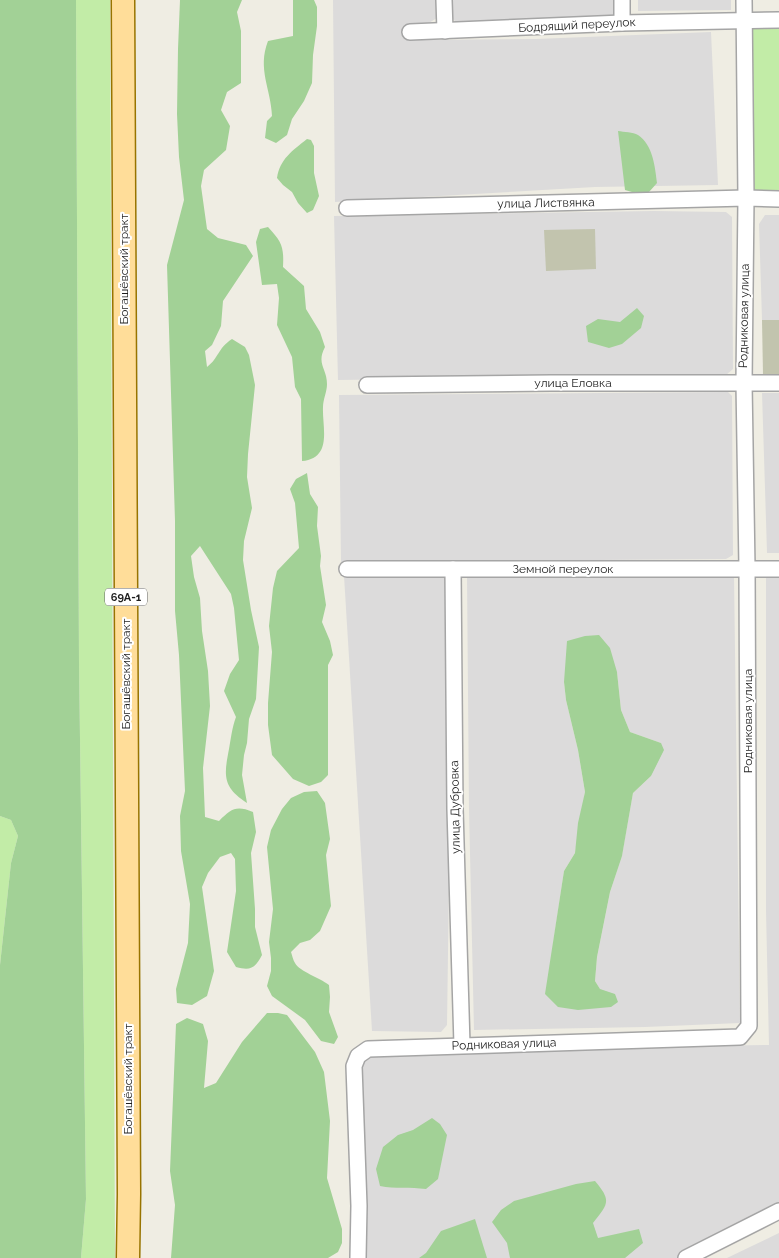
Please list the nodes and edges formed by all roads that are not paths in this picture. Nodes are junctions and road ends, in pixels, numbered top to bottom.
1 (123, 0) edge
2 (444, 0) edge
3 (622, 0) edge
4 (744, 0) edge
5 (744, 20) junction
6 (779, 20) edge
7 (622, 23) junction
8 (445, 31) junction
9 (410, 32) dead end
10 (746, 198) junction
11 (779, 200) edge
12 (347, 208) dead end
13 (744, 383) junction
14 (779, 383) edge
15 (367, 385) dead end
16 (747, 568) junction
17 (347, 569) dead end
18 (453, 569) junction
19 (779, 569) edge
20 (462, 1045) junction
21 (779, 1211) edge
22 (128, 1258) edge
23 (358, 1258) edge
24 (686, 1258) edge

1 - 22 main road, Богашёвский тракт / 69А-1
2 - 8 street
3 - 7 street
4 - 5 street, Родниковая улица
5 - 6 street, Бодрящий переулок
5 - 7 street, Бодрящий переулок
5 - 10 street, Родниковая улица
7 - 8 street, Бодрящий переулок
8 - 9 street, Бодрящий переулок
10 - 11 street, улица Листвянка
10 - 12 street, улица Листвянка
10 - 13 street, Родниковая улица
13 - 14 street, улица Еловка
13 - 15 street, улица Еловка
13 - 16 street, Родниковая улица
16 - 18 street, Земной переулок
16 - 19 street, Земной переулок
16 - 20 street, Родниковая улица
17 - 18 street, Земной переулок
18 - 20 street, улица Дубровка
20 - 23 street, Родниковая улица
21 - 24 street

